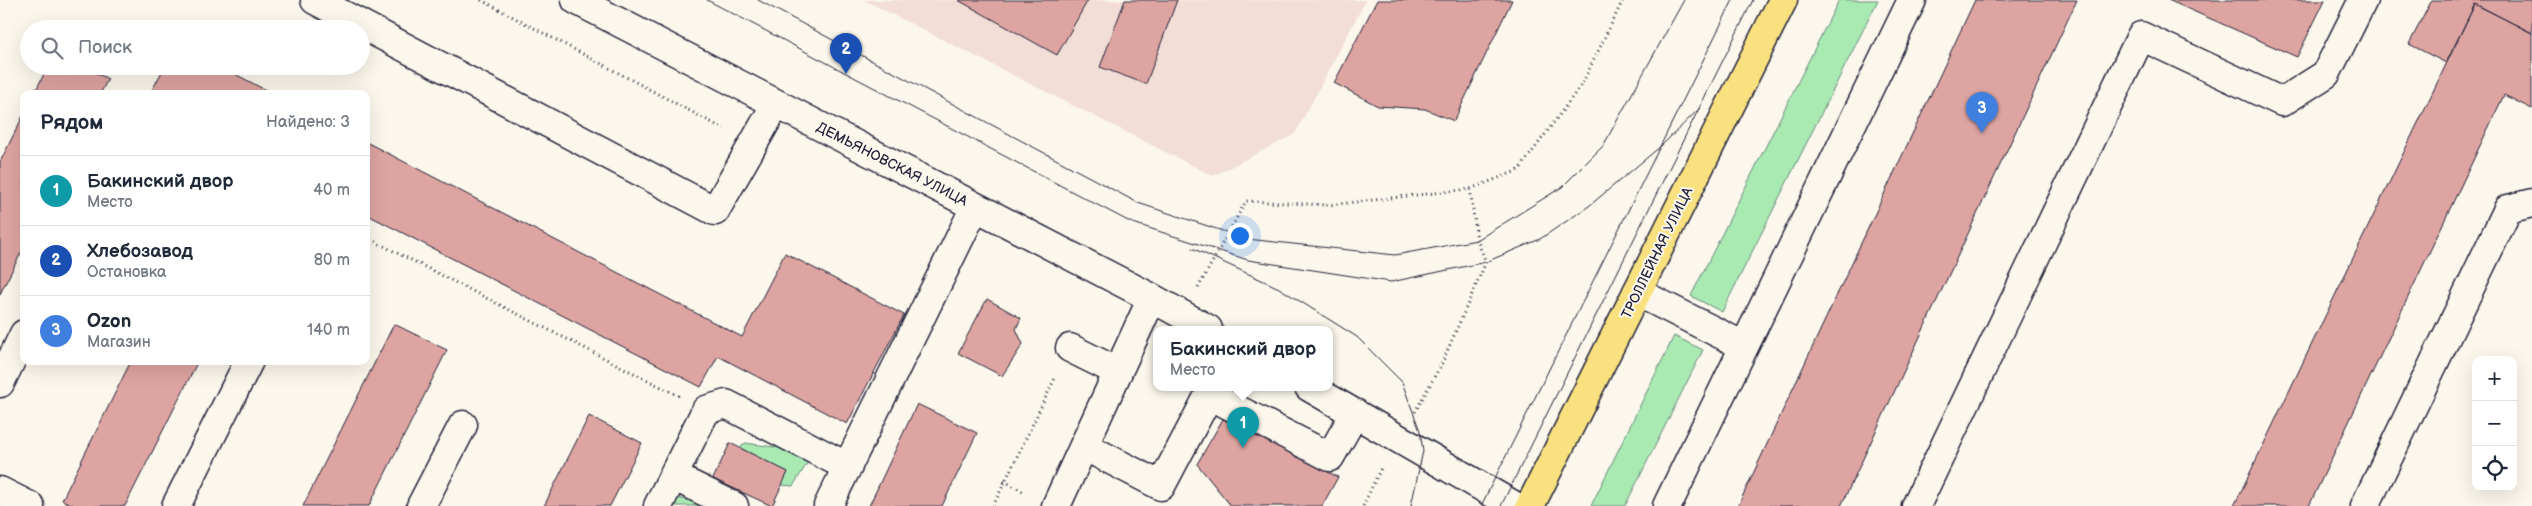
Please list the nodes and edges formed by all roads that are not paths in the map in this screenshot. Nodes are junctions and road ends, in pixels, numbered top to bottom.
1 (314, 0) edge
2 (576, 0) edge
3 (1783, 0) edge
4 (1912, 0) edge
5 (2362, 0) edge
6 (352, 20) edge
7 (370, 29) edge
8 (776, 104) junction
9 (2532, 203) edge
10 (975, 207) junction
11 (1637, 292) junction
12 (1152, 298) junction
13 (1202, 326) edge
14 (20, 342) edge
15 (1744, 346) junction
16 (1070, 348) road end
17 (247, 365) edge
18 (1118, 372) junction
19 (0, 383) edge
20 (1316, 391) edge
21 (1355, 413) junction
22 (463, 425) dead end
23 (1084, 446) junction
24 (848, 467) junction
25 (673, 476) junction
26 (0, 491) edge
27 (30, 506) edge
28 (176, 506) edge
29 (421, 506) edge
30 (658, 506) edge
31 (734, 506) edge
32 (828, 506) edge
33 (1056, 506) edge
34 (1515, 506) edge
35 (1530, 506) edge
36 (1667, 506) edge
37 (1916, 506) edge
38 (2365, 506) edge

1 - 6 street
2 - 8 street, ДЕМЬЯНОВСКАЯ УЛИЦА
3 - 11 main road, ТРОЛЛЕЙНАЯ УЛИЦА
4 - 15 street
5 - 37 street
7 - 8 street
8 - 10 street, ДЕМЬЯНОВСКАЯ УЛИЦА
9 - 38 street
10 - 12 street, ДЕМЬЯНОВСКАЯ УЛИЦА
10 - 24 street
11 - 15 street
11 - 35 main road, ТРОЛЛЕЙНАЯ УЛИЦА
12 - 13 street, ДЕМЬЯНОВСКАЯ УЛИЦА
12 - 18 street
14 - 19 street
15 - 36 street
16 - 18 street
17 - 28 street
18 - 23 street
20 - 21 street
21 - 23 street
21 - 34 street
22 - 29 street
23 - 33 street
24 - 25 street
24 - 32 street
25 - 30 street
25 - 31 street
26 - 27 street

